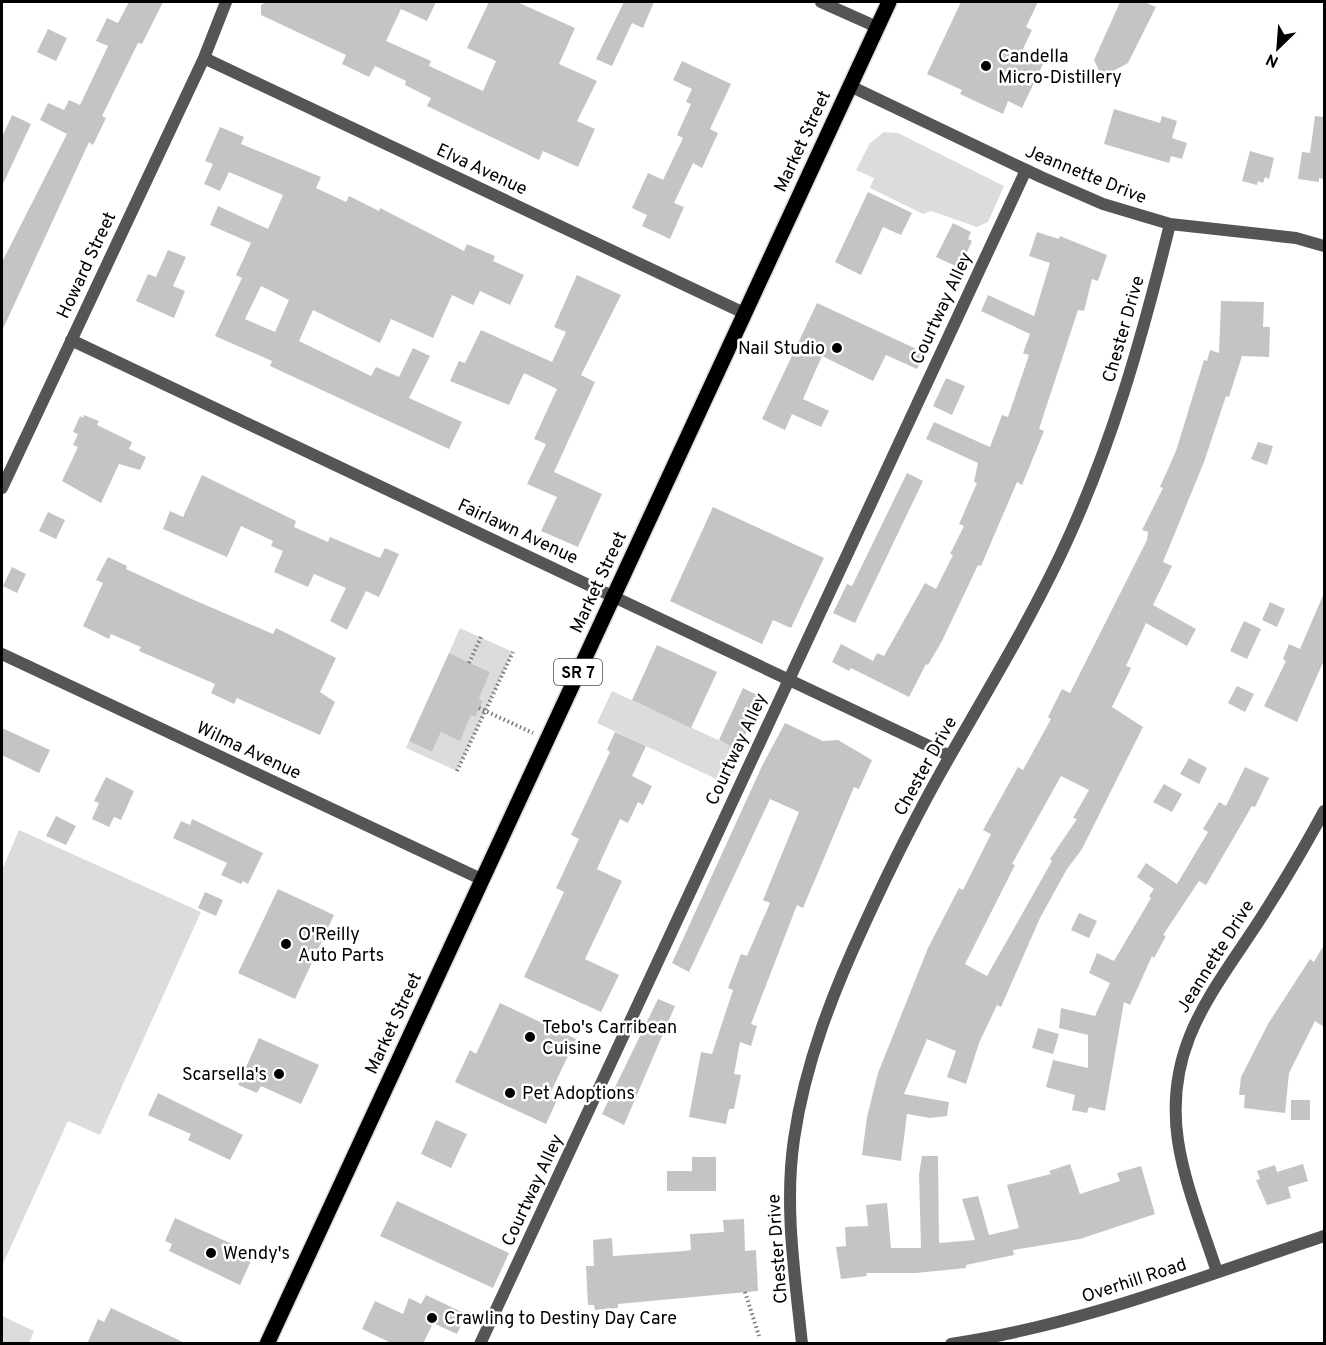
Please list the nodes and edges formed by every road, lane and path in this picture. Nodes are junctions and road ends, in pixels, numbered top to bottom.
1 (226, 2) edge
2 (821, 2) edge
3 (889, 2) edge
4 (877, 27) junction
5 (204, 58) junction
6 (850, 86) junction
7 (1026, 170) junction
8 (1170, 224) junction
9 (1324, 246) edge
10 (744, 313) junction
11 (71, 340) junction
12 (2, 488) edge
13 (613, 596) junction
14 (481, 638) dead end
15 (513, 652) dead end
16 (2, 654) edge
17 (469, 663) dead end
18 (788, 679) junction
19 (479, 708) dead end
20 (486, 711) junction
21 (546, 740) junction
22 (950, 756) junction
23 (457, 771) dead end
24 (1324, 811) edge
25 (481, 879) junction
26 (1324, 1236) edge
27 (1217, 1272) junction
28 (745, 1292) dead end
29 (759, 1335) dead end
30 (267, 1344) edge
31 (480, 1344) edge
32 (802, 1344) edge
33 (951, 1344) edge

1 - 5 street, Howard Street
2 - 4 street
3 - 4 main road, Market Street / SR 7
4 - 6 main road, Market Street / SR 7
5 - 10 street, Elva Avenue
5 - 11 street, Howard Street
6 - 7 street, Jeannette Drive
6 - 10 main road, Market Street / SR 7
7 - 8 street, Jeannette Drive
7 - 18 street, Courtway Alley
8 - 9 street, Jeannette Drive
8 - 22 street, Chester Drive
10 - 13 main road, Market Street / SR 7
11 - 12 street, Howard Street
11 - 13 street, Fairlawn Avenue
13 - 18 street, Fairlawn Avenue
13 - 21 main road, Market Street / SR 7
14 - 17 path
15 - 20 path
16 - 25 street, Wilma Avenue
18 - 22 street, Fairlawn Avenue
18 - 31 street, Courtway Alley
19 - 20 path
20 - 21 path
20 - 23 path
21 - 25 main road, Market Street / SR 7
22 - 32 street, Chester Drive
24 - 27 street, Jeannette Drive
25 - 30 main road, Market Street / SR 7
26 - 27 street, Overhill Road
27 - 33 street, Overhill Road
28 - 29 path

